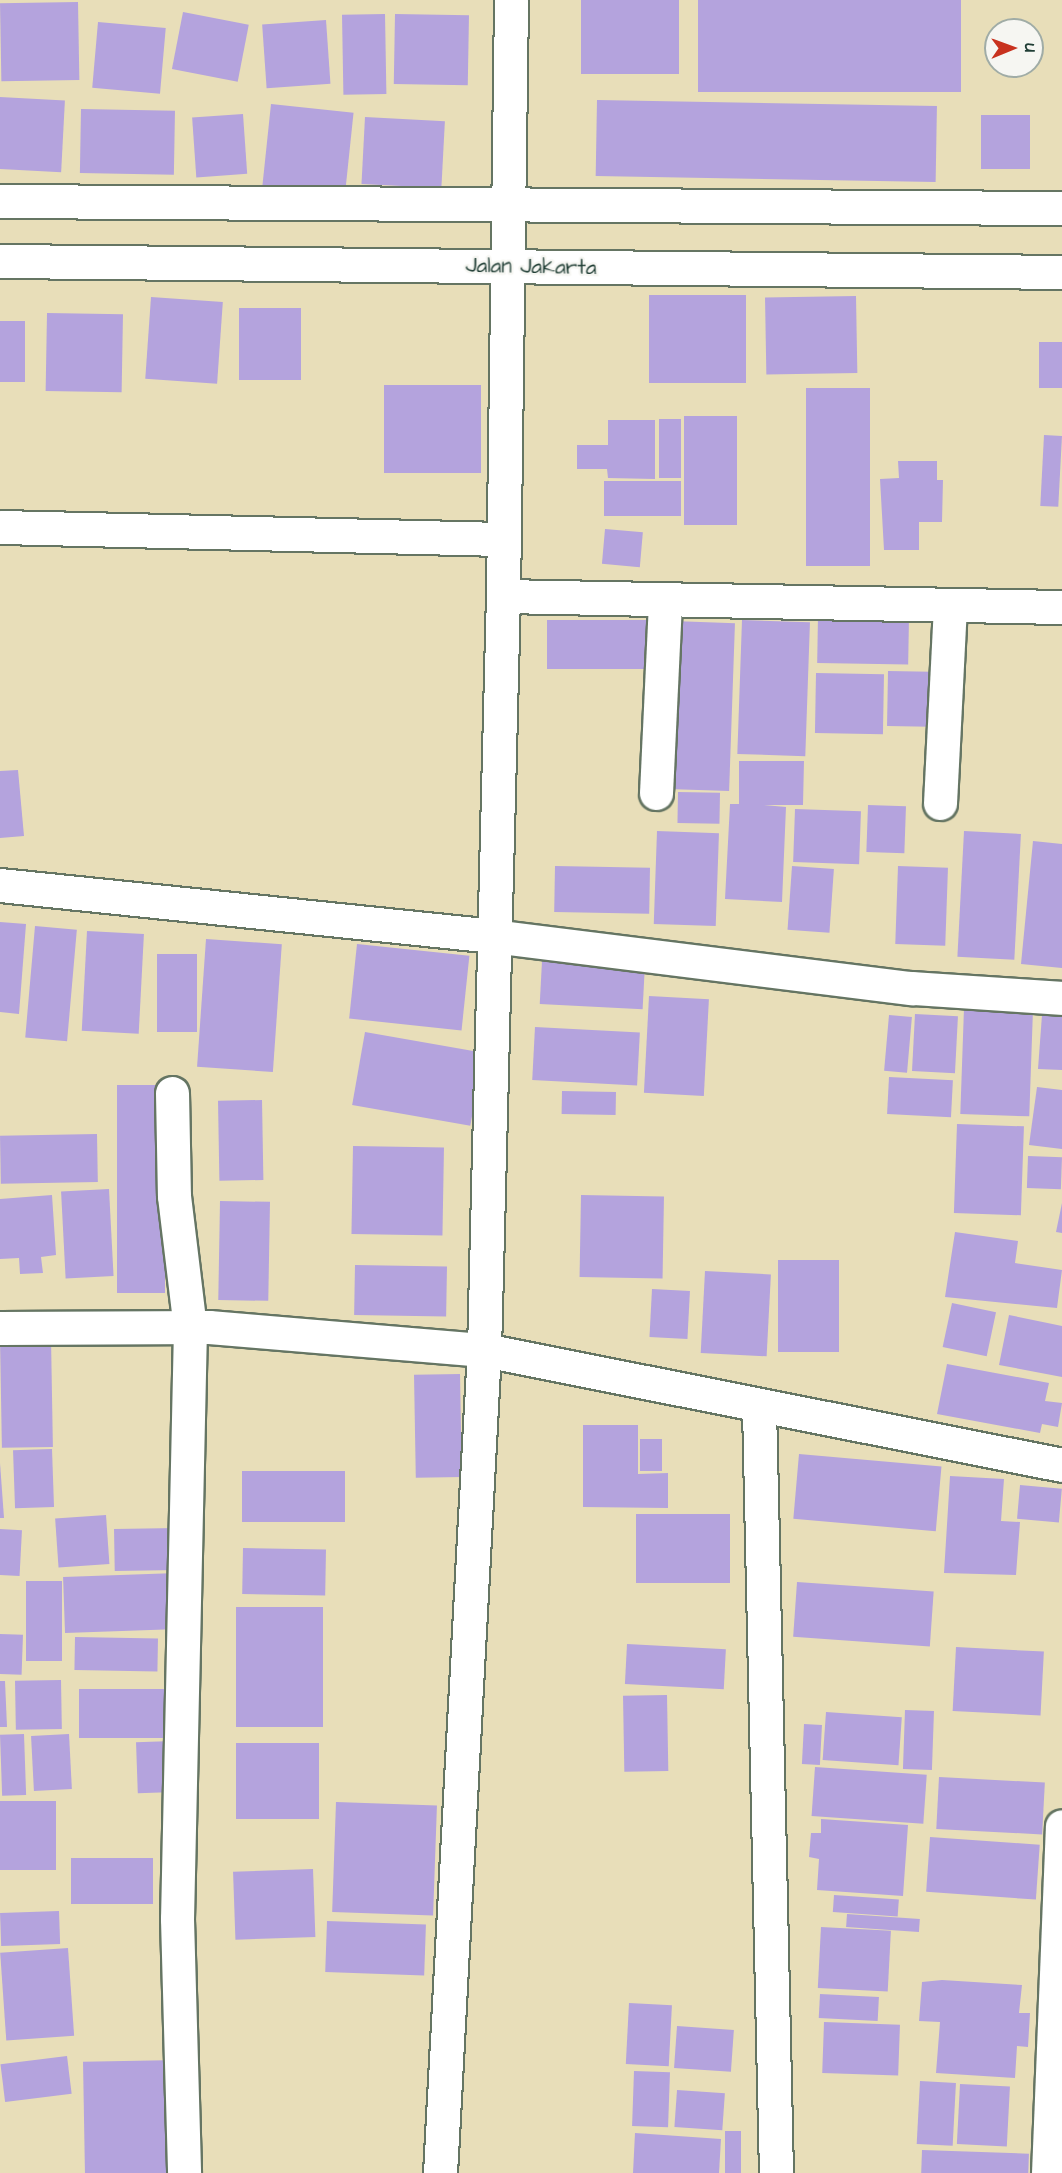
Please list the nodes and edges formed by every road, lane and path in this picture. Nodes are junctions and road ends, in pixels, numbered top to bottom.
1 (511, 0) edge
2 (0, 201) edge
3 (507, 206) junction
4 (1062, 208) edge
5 (0, 261) edge
6 (509, 266) junction
7 (1062, 272) edge
8 (0, 527) edge
9 (503, 539) junction
10 (503, 596) junction
11 (665, 600) junction
12 (950, 606) junction
13 (1062, 607) edge
14 (656, 793) dead end
15 (940, 803) dead end
16 (0, 885) edge
17 (492, 936) junction
18 (1062, 998) edge
19 (172, 1093) dead end
20 (0, 1328) edge
21 (190, 1328) junction
22 (484, 1350) junction
23 (759, 1407) junction
24 (1062, 1465) edge
25 (1062, 1826) edge
26 (184, 2173) edge
27 (440, 2173) edge
28 (776, 2173) edge
29 (1048, 2173) edge

1 - 3 street
2 - 3 street
3 - 4 street
3 - 6 street
5 - 6 street, Jalan Jakarta
6 - 7 street, Jalan Jakarta
6 - 9 street
8 - 9 street
9 - 10 street
10 - 11 street
10 - 17 street
11 - 12 street
11 - 14 street
12 - 13 street
12 - 15 street
16 - 17 street
17 - 18 street
17 - 22 street
19 - 21 street
20 - 21 street
21 - 22 street
21 - 26 street
22 - 23 street
22 - 27 street
23 - 24 street
23 - 28 street
25 - 29 street

